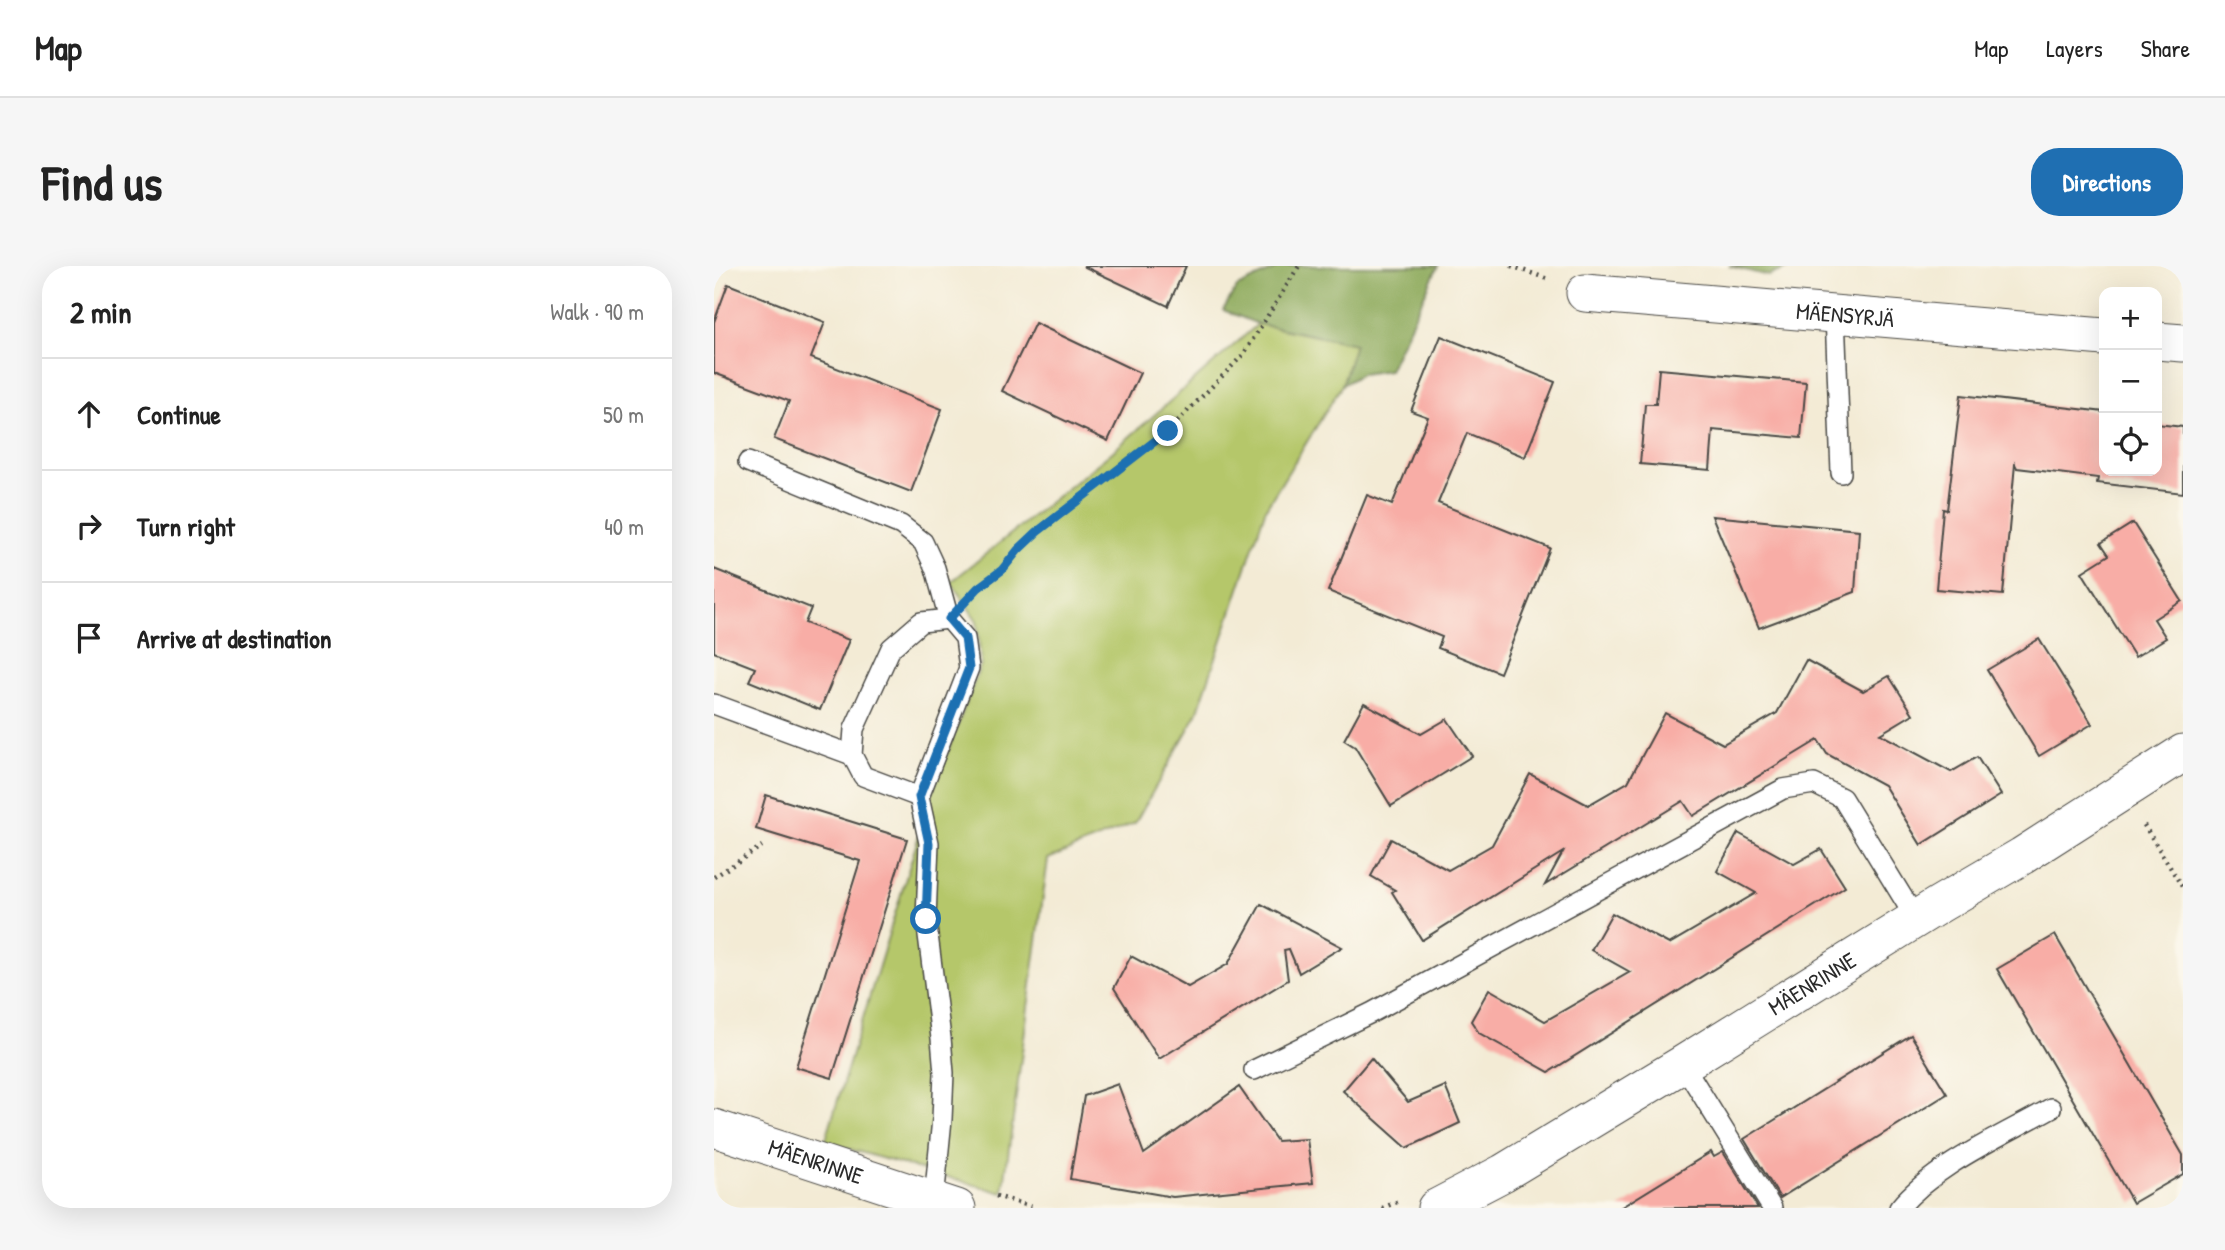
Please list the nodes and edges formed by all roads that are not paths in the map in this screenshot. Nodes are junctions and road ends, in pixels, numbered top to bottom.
1 (1585, 293) dead end
2 (1835, 314) junction
3 (2099, 337) edge
4 (2162, 341) edge
5 (2183, 343) edge
6 (748, 462) dead end
7 (1841, 473) dead end
8 (949, 619) junction
9 (714, 704) edge
10 (2183, 753) edge
11 (852, 755) junction
12 (919, 797) junction
13 (1916, 919) junction
14 (1683, 1064) junction
15 (1254, 1070) dead end
16 (2051, 1108) dead end
17 (714, 1128) edge
18 (946, 1204) edge
19 (1436, 1208) edge
20 (1772, 1208) edge
21 (1899, 1208) edge

1 - 2 street, MÄENSYRJÄ
2 - 3 street, MÄENSYRJÄ
2 - 7 lane
4 - 5 street
6 - 8 lane
8 - 11 lane
8 - 12 lane
9 - 11 lane
10 - 13 street, MÄENRINNE
11 - 12 lane
12 - 18 lane
13 - 14 street, MÄENRINNE
13 - 15 lane
14 - 19 street, MÄENRINNE
14 - 20 lane
16 - 21 lane
17 - 18 street, MÄENRINNE

